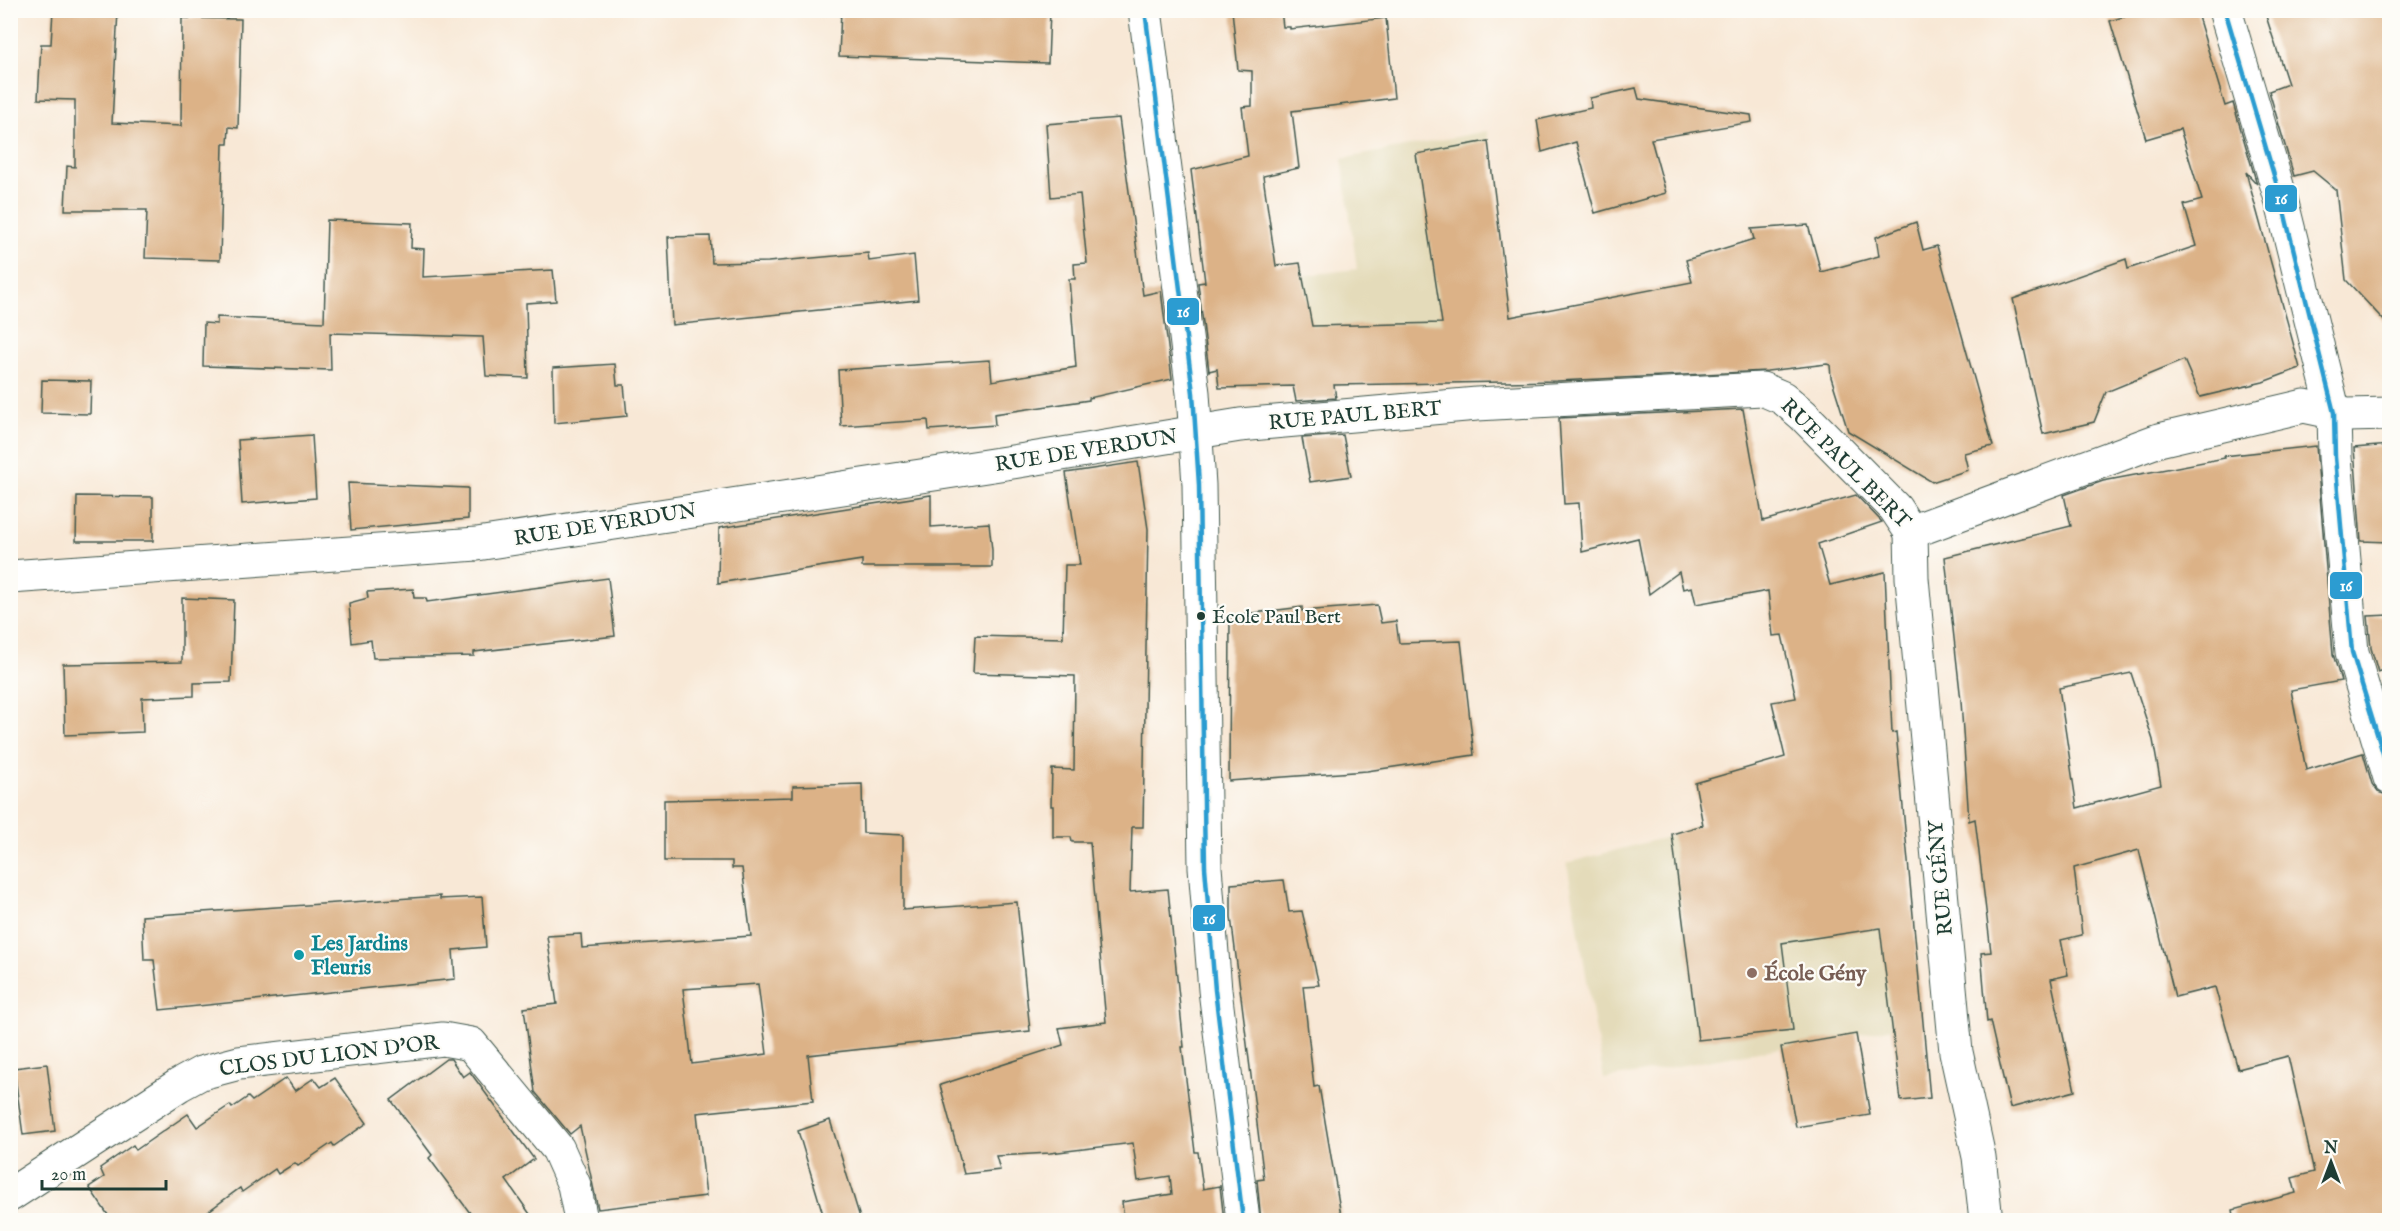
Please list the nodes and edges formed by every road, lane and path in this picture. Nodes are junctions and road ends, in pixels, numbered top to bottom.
1 (1145, 10) edge
2 (2225, 10) edge
3 (2334, 413) junction
4 (2390, 414) edge
5 (1196, 433) junction
6 (1911, 532) junction
7 (10, 577) edge
8 (2390, 778) edge
9 (10, 1195) edge
10 (10, 1207) edge
11 (14, 1221) edge
12 (581, 1221) edge
13 (1243, 1221) edge
14 (1986, 1221) edge

1 - 5 street
2 - 3 street
3 - 4 street, RUE PAUL BERT
3 - 6 street, RUE PAUL BERT
3 - 8 street
5 - 6 street, RUE PAUL BERT
5 - 7 street, RUE DE VERDUN
5 - 13 street
6 - 14 street, RUE GÉNY
9 - 12 street, CLOS DU LION D'OR
10 - 11 street

